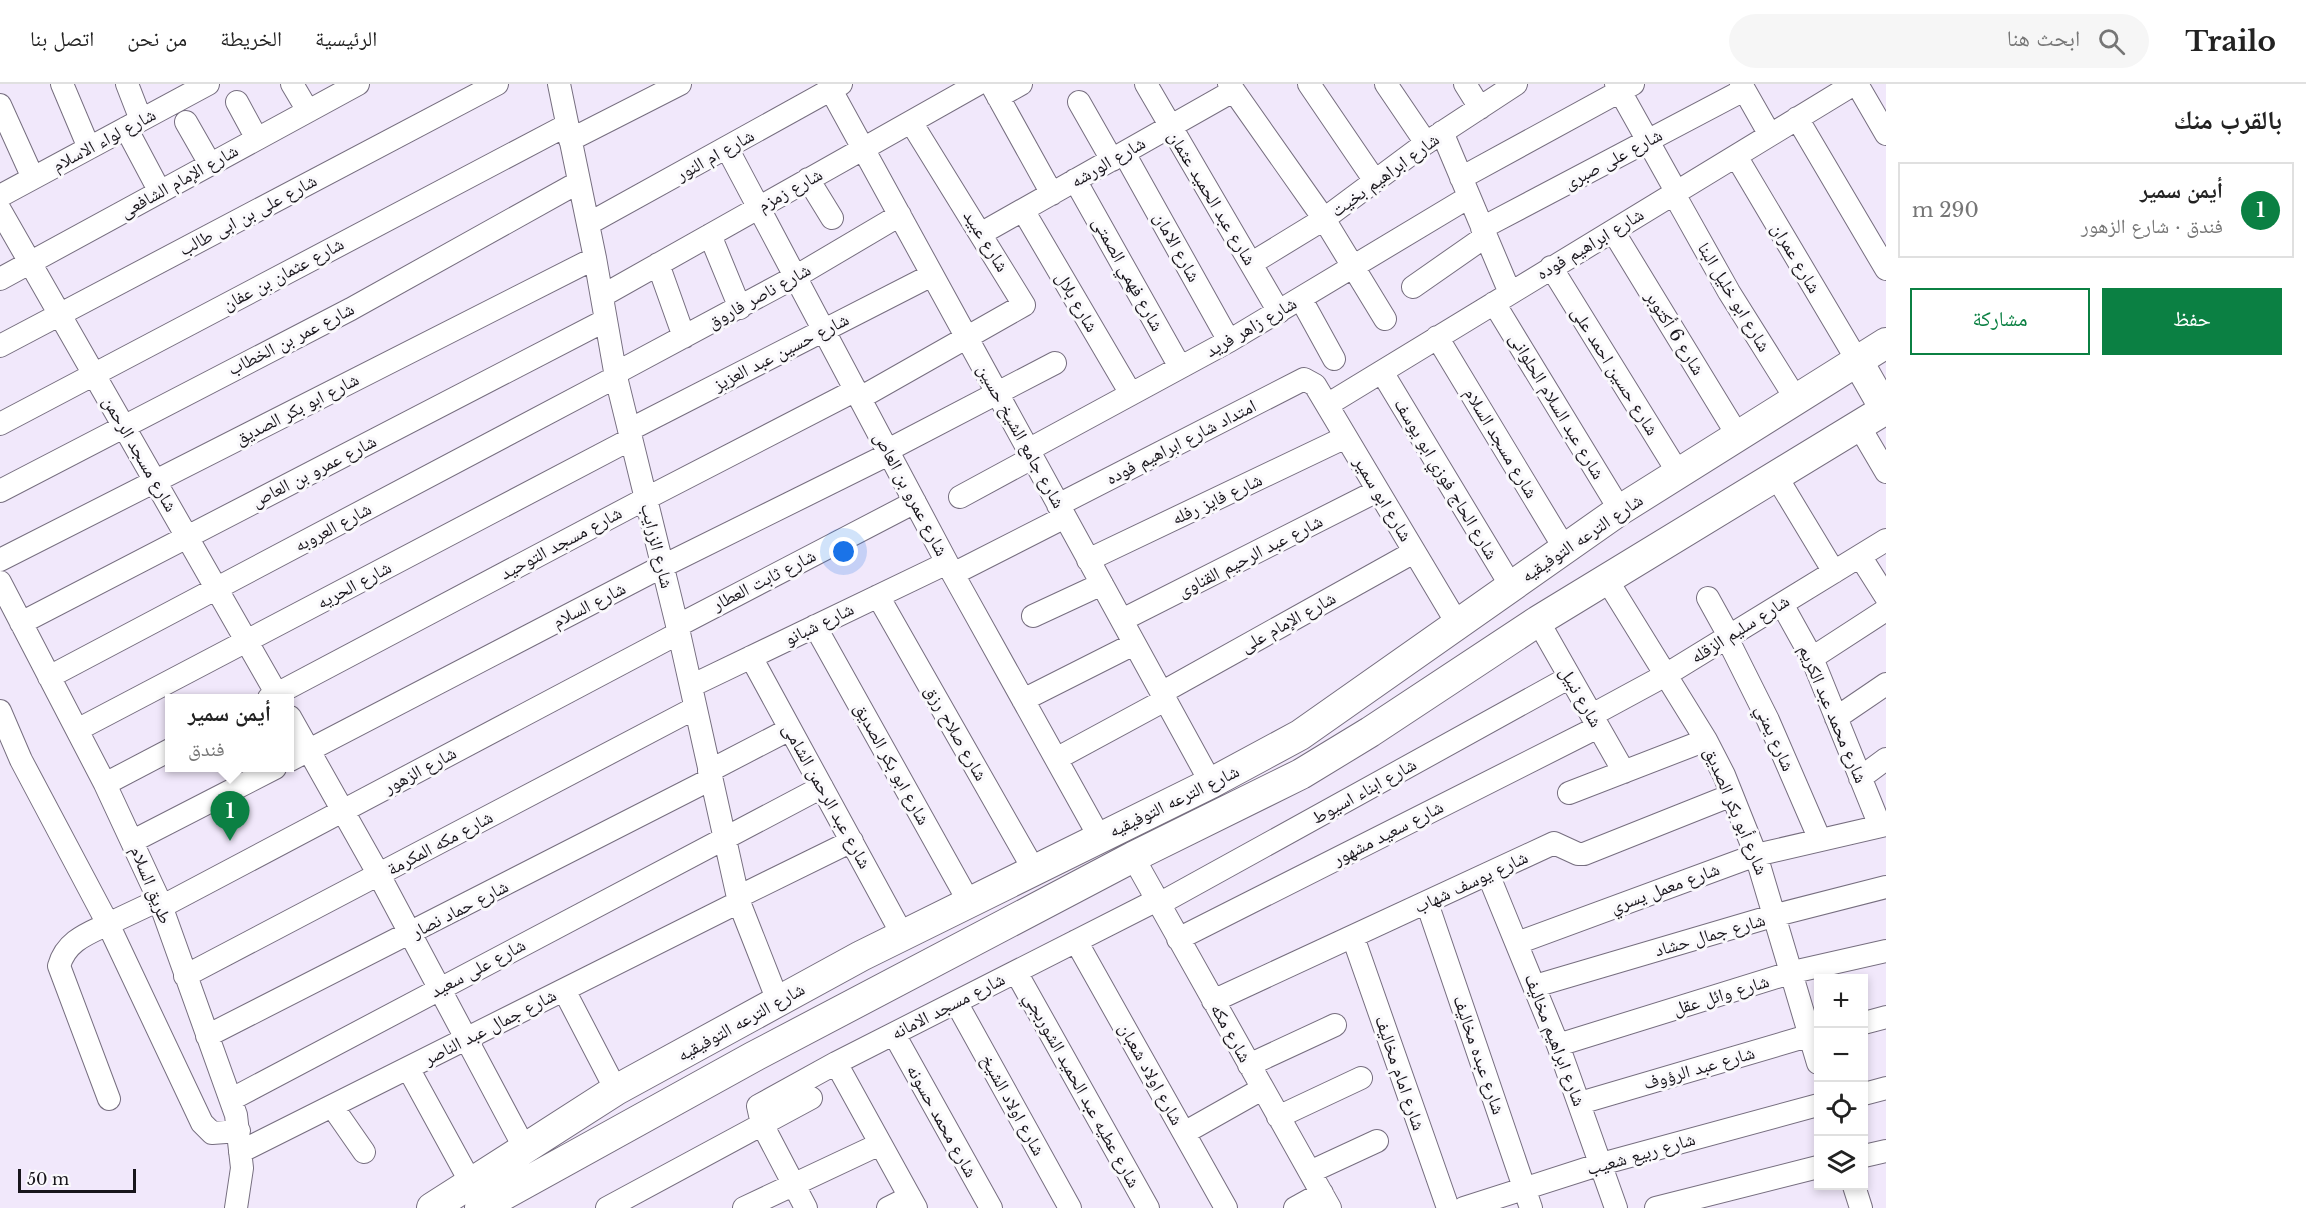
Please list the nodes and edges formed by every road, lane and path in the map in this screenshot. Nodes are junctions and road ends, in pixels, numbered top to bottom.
1 (62, 84) edge
2 (127, 84) edge
3 (292, 84) edge
4 (497, 84) edge
5 (559, 84) edge
6 (680, 84) edge
7 (978, 84) edge
8 (1021, 84) edge
9 (1146, 84) edge
10 (1310, 84) edge
11 (1386, 84) edge
12 (1465, 84) edge
13 (1516, 84) edge
14 (1855, 84) edge
15 (356, 85) edge
16 (198, 86) edge
17 (1623, 86) edge
18 (836, 87) edge
19 (1231, 87) edge
20 (1743, 87) edge
21 (994, 91) edge
22 (237, 102) dead end
23 (1079, 102) dead end
24 (0, 105) edge
25 (1480, 108) junction
26 (308, 111) junction
27 (1797, 118) junction
28 (186, 122) dead end
29 (911, 122) junction
30 (134, 124) junction
31 (1170, 127) junction
32 (569, 132) junction
33 (1886, 134) edge
34 (1770, 135) junction
35 (1434, 138) junction
36 (257, 139) junction
37 (1648, 141) junction
38 (89, 148) junction
39 (727, 148) junction
40 (863, 148) junction
41 (1118, 156) junction
42 (1736, 156) junction
43 (210, 164) junction
44 (33, 178) junction
45 (808, 179) junction
46 (1076, 180) junction
47 (1375, 181) junction
48 (579, 182) junction
49 (1465, 188) junction
50 (160, 192) junction
51 (1675, 193) junction
52 (1052, 194) junction
53 (0, 195) edge
54 (758, 207) junction
55 (0, 210) edge
56 (1023, 210) junction
57 (900, 215) junction
58 (832, 218) dead end
59 (1324, 219) junction
60 (588, 224) junction
61 (1612, 231) junction
62 (1484, 232) junction
63 (982, 233) junction
64 (710, 235) junction
65 (595, 258) junction
66 (29, 263) junction
67 (1252, 263) junction
68 (658, 264) junction
69 (1354, 267) junction
70 (1551, 267) junction
71 (1886, 268) edge
72 (932, 275) junction
73 (795, 278) junction
74 (0, 279) edge
75 (1413, 287) dead end
76 (602, 296) junction
77 (1502, 298) junction
78 (1301, 299) junction
79 (740, 308) junction
80 (1279, 312) junction
81 (59, 315) junction
82 (1385, 319) dead end
83 (606, 320) junction
84 (823, 330) junction
85 (684, 337) junction
86 (1437, 338) junction
87 (967, 339) junction
88 (1229, 341) junction
89 (1886, 343) edge
90 (0, 346) edge
91 (1334, 359) dead end
92 (1857, 360) junction
93 (1055, 363) dead end
94 (1180, 368) junction
95 (1382, 372) junction
96 (93, 375) junction
97 (616, 375) junction
98 (1304, 379) joint
99 (997, 393) junction
100 (858, 394) junction
101 (1131, 394) junction
102 (1796, 399) junction
103 (1327, 405) junction
104 (1885, 409) edge
105 (0, 424) edge
106 (124, 426) junction
107 (1859, 426) junction
108 (630, 435) junction
109 (1738, 436) junction
110 (1346, 438) junction
111 (888, 452) junction
112 (1030, 454) junction
113 (1886, 472) edge
114 (1678, 474) junction
115 (1776, 476) junction
116 (156, 481) junction
117 (0, 491) edge
118 (1377, 491) junction
119 (960, 497) dead end
120 (645, 499) junction
121 (915, 502) junction
122 (1620, 510) junction
123 (1061, 511) junction
124 (187, 537) junction
125 (1886, 540) edge
126 (1565, 549) junction
127 (1414, 552) junction
128 (1860, 556) junction
129 (1088, 560) junction
130 (0, 561) edge
131 (663, 566) junction
132 (950, 568) junction
133 (1834, 572) junction
134 (1607, 580) junction
135 (0, 582) edge
136 (1102, 584) junction
137 (1511, 586) junction
138 (217, 588) junction
139 (878, 596) junction
140 (1886, 597) edge
141 (1708, 598) dead end
142 (1782, 604) junction
143 (1886, 610) edge
144 (1033, 616) dead end
145 (1122, 620) junction
146 (1538, 621) junction
147 (21, 623) junction
148 (1457, 623) junction
149 (815, 626) junction
150 (678, 629) junction
151 (1728, 637) junction
152 (247, 641) junction
153 (1134, 644) junction
154 (751, 657) junction
155 (1812, 658) junction
156 (1664, 676) junction
157 (49, 677) junction
158 (1570, 677) junction
159 (1886, 684) edge
160 (691, 686) junction
161 (274, 694) edge
162 (281, 694) edge
163 (1163, 697) junction
164 (1023, 700) junction
165 (695, 708) junction
166 (0, 711) edge
167 (1836, 718) junction
168 (1595, 721) junction
169 (790, 729) junction
170 (77, 730) junction
171 (294, 734) edge
172 (1706, 740) junction
173 (165, 753) edge
174 (299, 755) edge
175 (1056, 759) junction
176 (1886, 759) edge
177 (267, 772) edge
178 (1624, 772) junction
179 (710, 775) junction
180 (1860, 778) junction
181 (1211, 783) junction
182 (105, 784) junction
183 (822, 787) junction
184 (1569, 793) dead end
185 (1732, 795) junction
186 (343, 811) junction
187 (1883, 825) edge
188 (724, 836) junction
189 (1100, 838) junction
190 (1820, 840) junction
191 (133, 841) junction
192 (852, 841) junction
193 (1756, 855) junction
194 (1133, 857) junction
195 (1034, 870) junction
196 (1488, 874) junction
197 (379, 875) junction
198 (1886, 888) edge
199 (739, 899) junction
200 (969, 902) junction
201 (1158, 902) junction
202 (1427, 903) junction
203 (160, 904) junction
204 (1776, 915) junction
205 (108, 924) junction
206 (411, 934) junction
207 (903, 934) junction
208 (1353, 937) junction
209 (1178, 939) junction
210 (1076, 941) junction
211 (1517, 944) junction
212 (1886, 951) edge
213 (1016, 972) junction
214 (1793, 972) junction
215 (185, 976) junction
216 (1534, 986) junction
217 (440, 988) junction
218 (564, 990) junction
219 (778, 1001) junction
220 (1213, 1001) junction
221 (956, 1002) junction
222 (1886, 1017) edge
223 (1868, 1022) edge
224 (1335, 1025) dead end
225 (1814, 1031) edge
226 (894, 1034) junction
227 (1814, 1034) edge
228 (207, 1036) junction
229 (467, 1038) junction
230 (1558, 1045) junction
231 (836, 1063) junction
232 (1249, 1065) junction
233 (408, 1068) junction
234 (1361, 1078) dead end
235 (1886, 1088) edge
236 (1262, 1089) junction
237 (616, 1090) junction
238 (1868, 1093) edge
239 (812, 1098) dead end
240 (109, 1099) dead end
241 (232, 1099) junction
242 (1580, 1103) junction
243 (332, 1106) junction
244 (1814, 1107) edge
245 (1278, 1118) junction
246 (762, 1124) junction
247 (1184, 1133) junction
248 (1377, 1140) dead end
249 (240, 1142) junction
250 (880, 1144) junction
251 (525, 1149) junction
252 (1886, 1151) edge
253 (364, 1152) dead end
254 (1868, 1155) edge
255 (1601, 1164) junction
256 (1814, 1168) edge
257 (1310, 1172) junction
258 (793, 1183) junction
259 (1856, 1190) edge
260 (475, 1195) edge
261 (1528, 1198) edge
262 (1326, 1200) edge
263 (913, 1202) edge
264 (236, 1208) edge
265 (432, 1208) edge
266 (607, 1208) edge
267 (744, 1208) edge
268 (806, 1208) edge
269 (888, 1208) edge
270 (991, 1208) edge
271 (1070, 1208) edge
272 (1148, 1208) edge
273 (1226, 1208) edge
274 (1296, 1208) edge
275 (1448, 1208) edge
276 (1464, 1208) edge
277 (1616, 1208) edge
278 (1656, 1208) edge
279 (1861, 1208) edge

1 - 38 street
2 - 30 street
3 - 26 street
4 - 81 street, شارع على بن ابى طالب
5 - 32 street, شارع الزرايب
6 - 32 street, شارع عثمان بن عفان
7 - 29 street, شارع زمزم
8 - 21 street
9 - 31 street, شارع عبد الحميد عثمان
10 - 47 street
11 - 35 street, شارع عبد السلام الحلوانى
12 - 25 street
13 - 25 street, شارع ابراهيم بخيت
14 - 27 street, شارع ابراهيم فوده
14 - 33 street
15 - 26 street, شارع الإمام الشافعى
16 - 30 street, شارع لواء الاسلام
17 - 37 street, شارع ابو خليل البنا
17 - 49 street, شارع زاهر فريد
18 - 39 street, شارع ام النور
18 - 40 street, شارع جامع الشيخ حسين
19 - 31 street, شارع الورشه
19 - 59 street
20 - 34 street
20 - 37 street, شارع على صبرى
21 - 52 street
22 - 36 street
23 - 41 street, شارع الامان
24 - 44 street
25 - 35 street, شارع ابراهيم بخيت
26 - 36 street, شارع الإمام الشافعى
27 - 34 street, شارع ابراهيم فوده
27 - 71 street
28 - 43 street
29 - 40 street, شارع زمزم
29 - 63 street, شارع عبيد
30 - 38 street, شارع لواء الاسلام
30 - 50 street
31 - 41 street, شارع الورشه
31 - 67 street, شارع عبد الحميد عثمان
32 - 48 street, شارع الزرايب
32 - 96 street, شارع عثمان بن عفان
34 - 42 street, شارع ابراهيم فوده
35 - 47 street, شارع ابراهيم بخيت
35 - 49 street, شارع عبد السلام الحلوانى
36 - 43 street, شارع الإمام الشافعى
37 - 51 street, شارع ابو خليل البنا
37 - 62 street, شارع على صبرى
38 - 44 street, شارع لواء الاسلام
39 - 54 street, شارع عمرو بن العاص
39 - 60 street, شارع ام النور
40 - 45 street, شارع زمزم
40 - 57 street, شارع جامع الشيخ حسين
41 - 46 street, شارع الورشه
41 - 88 street, شارع الامان
42 - 51 street, شارع ابراهيم فوده
42 - 92 street, شارع عمران
43 - 50 street, شارع الإمام الشافعى
44 - 53 street, شارع لواء الاسلام
45 - 54 street, شارع زمزم
45 - 58 street
46 - 52 street, شارع الورشه
46 - 94 street, شارع فهمي الصمتى
47 - 59 street, شارع ابراهيم بخيت
48 - 60 street, شارع الزرايب
48 - 106 street, شارع عمر بن الخطاب
49 - 62 street, شارع عبد السلام الحلوانى
49 - 69 street, شارع زاهر فريد
50 - 66 street, شارع الإمام الشافعى
51 - 61 street, شارع ابراهيم فوده
51 - 102 street, شارع ابو خليل البنا
52 - 56 street, شارع الورشه
54 - 64 street, شارع زمزم
54 - 73 street, شارع عمرو بن العاص
55 - 66 street, شارع مسجد الرحمن
56 - 63 street, شارع الورشه
56 - 101 street, شارع بلال
57 - 72 street, شارع جامع الشيخ حسين
57 - 73 street, شارع ناصر فاروق
59 - 67 street, شارع ابراهيم بخيت
59 - 69 street
60 - 65 street, شارع الزرايب
61 - 70 street, شارع ابراهيم فوده
61 - 109 street, شارع 6 أكتوبر
62 - 75 street, شارع على صبرى
62 - 77 street, شارع عبد السلام الحلوانى
63 - 87 street, شارع عبيد
64 - 68 street, شارع زمزم
64 - 79 street
65 - 76 street, شارع الزرايب
65 - 116 street, شارع ابو بكر الصديق
66 - 74 street, شارع الإمام الشافعى
66 - 81 street, شارع مسجد الرحمن
67 - 80 street, شارع عبد الحميد عثمان
68 - 76 street, شارع زمزم
68 - 85 street
69 - 78 street, شارع زاهر فريد
69 - 82 street
70 - 77 street, شارع ابراهيم فوده
70 - 114 street, شارع حسين احمد على
72 - 84 street, شارع حسين عبد العزيز
72 - 87 street, شارع جامع الشيخ حسين
73 - 79 street, شارع ناصر فاروق
73 - 84 street, شارع عمرو بن العاص
76 - 83 street, شارع الزرايب
77 - 86 street, شارع ابراهيم فوده
77 - 122 street, شارع عبد السلام الحلوانى
78 - 80 street, شارع زاهر فريد
78 - 91 street
79 - 85 street, شارع ناصر فاروق
80 - 88 street, شارع زاهر فريد
81 - 90 street, شارع على بن ابى طالب
81 - 96 street, شارع مسجد الرحمن
83 - 97 street, شارع الزرايب
83 - 124 street, شارع عمرو بن العاص
84 - 100 street, شارع عمرو بن العاص
84 - 108 street, شارع حسين عبد العزيز
85 - 97 street, شارع ناصر فاروق
86 - 95 street, شارع ابراهيم فوده
86 - 126 street, شارع مسجد السلام
87 - 99 street, شارع جامع الشيخ حسين
87 - 100 street, شارع مسجد التوحيد
88 - 94 street, شارع زاهر فريد
89 - 92 main road, شارع الترعه التوفيقيه
92 - 102 main road, شارع الترعه التوفيقيه
92 - 104 main road
93 - 99 street
94 - 101 street, شارع زاهر فريد
95 - 103 street, شارع ابراهيم فوده
95 - 137 street, شارع الحاج فوزي ابو يوسف
96 - 105 street, شارع عثمان بن عفان
96 - 106 street, شارع مسجد الرحمن
97 - 108 street, شارع الزرايب
97 - 138 street, شارع العروبه
98 - 103 street, شارع ابو سمير
98 - 123 street, امتداد شارع ابراهيم فوده
99 - 111 street
99 - 112 street, شارع جامع الشيخ حسين
100 - 111 street, شارع عمرو بن العاص
100 - 120 street, شارع مسجد التوحيد
101 - 112 street, شارع زاهر فريد
102 - 109 main road, شارع الترعه التوفيقيه
103 - 110 street, شارع ابو سمير
104 - 107 main road, شارع الترعه التوفيقيه
106 - 116 street, شارع مسجد الرحمن
106 - 117 street, شارع عمر بن الخطاب
107 - 113 street
107 - 115 main road, شارع الترعه التوفيقيه
108 - 120 street, شارع الزرايب
108 - 152 street, شارع الحريه
109 - 114 main road, شارع الترعه التوفيقيه
110 - 118 street, شارع ابو سمير
110 - 129 street, شارع فايز رفله
111 - 121 street, شارع عمرو بن العاص
111 - 131 street, شارع السلام
112 - 119 street, شارع زاهر فريد
112 - 123 street, شارع جامع الشيخ حسين
114 - 122 main road, شارع الترعه التوفيقيه
115 - 133 street
115 - 134 main road, شارع الترعه التوفيقيه
116 - 124 street, شارع مسجد الرحمن
116 - 130 street, شارع ابو بكر الصديق
118 - 127 street, شارع ابو سمير
118 - 145 street, شارع عبد الرحيم القناوى
120 - 131 street, شارع الزرايب
120 - 162 street, شارع مسجد التوحيد
121 - 132 street, شارع عمرو بن العاص
121 - 150 street, شارع ثابت العطار
122 - 126 main road, شارع الترعه التوفيقيه
123 - 129 street, شارع جامع الشيخ حسين
123 - 132 street, امتداد شارع ابراهيم فوده
124 - 138 street, شارع مسجد الرحمن
124 - 147 street, شارع عمرو بن العاص
125 - 128 street, شارع سليم الزقله
126 - 137 main road, شارع الترعه التوفيقيه
127 - 148 street, شارع ابو سمير
127 - 163 street, شارع الإمام على
128 - 133 street, شارع سليم الزقله
128 - 140 street
129 - 136 street, شارع جامع الشيخ حسين
131 - 150 street, شارع الزرايب
131 - 174 street, شارع السلام
132 - 139 street, شارع شبانو
132 - 164 street, شارع عمرو بن العاص
133 - 142 street, شارع سليم الزقله
134 - 146 main road, شارع الترعه التوفيقيه
134 - 156 street, شارع أبو بكر الصديق
135 - 147 street, طريق السلام
136 - 144 street
136 - 145 street, شارع جامع الشيخ حسين
137 - 148 main road, شارع الترعه التوفيقيه
138 - 152 street, شارع مسجد الرحمن
138 - 157 street, شارع العروبه
139 - 149 street, شارع شبانو
139 - 195 street, شارع صلاح رزق
141 - 151 street, شارع يمني
142 - 151 street, شارع سليم الزقله
142 - 155 street, شارع محمد عبد الكريم
143 - 155 street
145 - 153 street, شارع جامع الشيخ حسين
146 - 158 street, شارع نبيل
146 - 194 main road, شارع الترعه التوفيقيه
147 - 157 street, طريق السلام
148 - 181 main road, شارع الترعه التوفيقيه
149 - 154 street, شارع شبانو
149 - 200 street, شارع ابو بكر الصديق
150 - 160 street, شارع الزرايب
150 - 186 street, شارع الزهور
151 - 156 street, شارع سليم الزقله
151 - 190 street, شارع يمني
152 - 161 street, شارع مسجد الرحمن
152 - 170 street, شارع الحريه
153 - 163 street, شارع جامع الشيخ حسين
153 - 164 street
154 - 160 street, شارع شبانو
154 - 169 street, شارع عبد الرحمن الشامى
155 - 167 street, شارع محمد عبد الكريم
156 - 168 street, شارع سليم الزقله
156 - 172 street, شارع أبو بكر الصديق
157 - 170 street, طريق السلام
158 - 168 street, شارع نبيل
158 - 201 street, شارع ابناء اسيوط
159 - 167 street
160 - 165 street, شارع الزرايب
163 - 175 street, شارع الإمام على
163 - 181 street, شارع جامع الشيخ حسين
164 - 175 street, شارع عمرو بن العاص
165 - 179 street, شارع الزرايب
165 - 197 street, شارع مكه المكرمة
166 - 205 street
167 - 180 street, شارع محمد عبد الكريم
168 - 178 street, شارع نبيل
168 - 209 street, شارع سعيد مشهور
169 - 179 street, شارع حماد نصار
169 - 183 street, شارع عبد الرحمن الشامى
170 - 182 street, طريق السلام
171 - 174 street
172 - 178 street
172 - 185 street, شارع أبو بكر الصديق
173 - 182 street
174 - 186 street
175 - 189 street, شارع عمرو بن العاص
176 - 180 street
177 - 191 street
178 - 184 street
179 - 188 street, شارع الزرايب
179 - 206 street, شارع حماد نصار
180 - 187 street, شارع محمد عبد الكريم
181 - 189 main road, شارع الترعه التوفيقيه
182 - 191 street, طريق السلام
183 - 188 street, شارع على سعيد
183 - 192 street, شارع عبد الرحمن الشامى
185 - 193 street, شارع أبو بكر الصديق
185 - 196 street, شارع يوسف شهاب
186 - 197 street
186 - 203 street, شارع الزهور
187 - 190 street, شارع معمل يسري
188 - 199 street, شارع الزرايب
188 - 217 street, شارع على سعيد
189 - 195 main road, شارع الترعه التوفيقيه
190 - 193 street, شارع معمل يسري
191 - 203 street, طريق السلام
192 - 199 street, شارع جمال عبد الناصر
192 - 207 street, شارع عبد الرحمن الشامى
193 - 204 street, شارع أبو بكر الصديق
193 - 211 street, شارع معمل يسري
194 - 201 street, شارع مكه
194 - 260 main road, شارع الترعه التوفيقيه
195 - 200 main road, شارع الترعه التوفيقيه
196 - 202 street, شارع يوسف شهاب
196 - 211 street, شارع ابراهيم مخاليف
197 - 206 street
197 - 215 street, شارع مكه المكرمة
198 - 204 street, شارع جمال حشاد
199 - 218 street, شارع جمال عبد الناصر
199 - 219 street, شارع الزرايب
200 - 207 main road, شارع الترعه التوفيقيه
201 - 209 street, شارع مكه
201 - 210 street, شارع مسجد الامانه
202 - 208 street, شارع يوسف شهاب
202 - 261 street, شارع عبده مخاليف
203 - 205 street, شارع الزهور
203 - 215 street, طريق السلام
204 - 214 street, شارع أبو بكر الصديق
204 - 216 street, شارع جمال حشاد
205 - 240 street, شارع الزهور
205 - 249 street
206 - 217 street
206 - 228 street, شارع حماد نصار
207 - 219 main road, شارع الترعه التوفيقيه
208 - 220 street, شارع يوسف شهاب
208 - 275 street, شارع امام مخاليف
209 - 220 street, شارع مكه
210 - 213 street, شارع مسجد الامانه
210 - 247 street, شارع اولاد شعبان
211 - 216 street, شارع ابراهيم مخاليف
212 - 214 street, شارع وائل عقل
213 - 221 street, شارع مسجد الامانه
213 - 272 street, شارع عطيه عبد الحميد الشوربجي
214 - 225 street, شارع أبو بكر الصديق
214 - 230 street, شارع وائل عقل
215 - 228 street, طريق السلام
216 - 230 street, شارع ابراهيم مخاليف
217 - 229 street
217 - 241 street, شارع على سعيد
218 - 229 street, شارع جمال عبد الناصر
218 - 237 street
219 - 237 main road, شارع الترعه التوفيقيه
220 - 232 street, شارع مكه
221 - 226 street, شارع مسجد الامانه
221 - 271 street, شارع اولاد الشيخ
222 - 223 street
224 - 232 street
226 - 231 street, شارع مسجد الامانه
226 - 270 street, شارع محمد حسونه
227 - 242 street, شارع عبد الرؤوف
228 - 241 street, طريق السلام
229 - 233 street, شارع جمال عبد الناصر
229 - 251 street
230 - 242 street, شارع ابراهيم مخاليف
231 - 246 street, شارع مسجد الامانه
231 - 250 street
232 - 236 street, شارع مكه
233 - 243 street, شارع جمال عبد الناصر
233 - 260 street
234 - 245 street
235 - 238 street
236 - 245 street, شارع مكه
236 - 247 street
237 - 251 main road, شارع الترعه التوفيقيه
239 - 246 street
241 - 249 street, طريق السلام
242 - 255 street, شارع ابراهيم مخاليف
243 - 249 street, شارع جمال عبد الناصر
243 - 253 street
244 - 255 street, شارع ربيع شعيب
245 - 257 street, شارع مكه
246 - 258 street
246 - 266 street
247 - 273 street, شارع اولاد شعبان
248 - 257 street
249 - 264 street, طريق السلام
250 - 258 street
250 - 263 street
251 - 260 main road, شارع الترعه التوفيقيه
252 - 254 street
255 - 261 street, شارع ربيع شعيب
255 - 277 street, شارع ابراهيم مخاليف
256 - 278 street
257 - 262 street, شارع مكه
258 - 267 street
258 - 268 street
259 - 279 street
260 - 265 main road, شارع الترعه التوفيقيه
261 - 276 street, شارع ربيع شعيب
262 - 274 street
263 - 269 street

